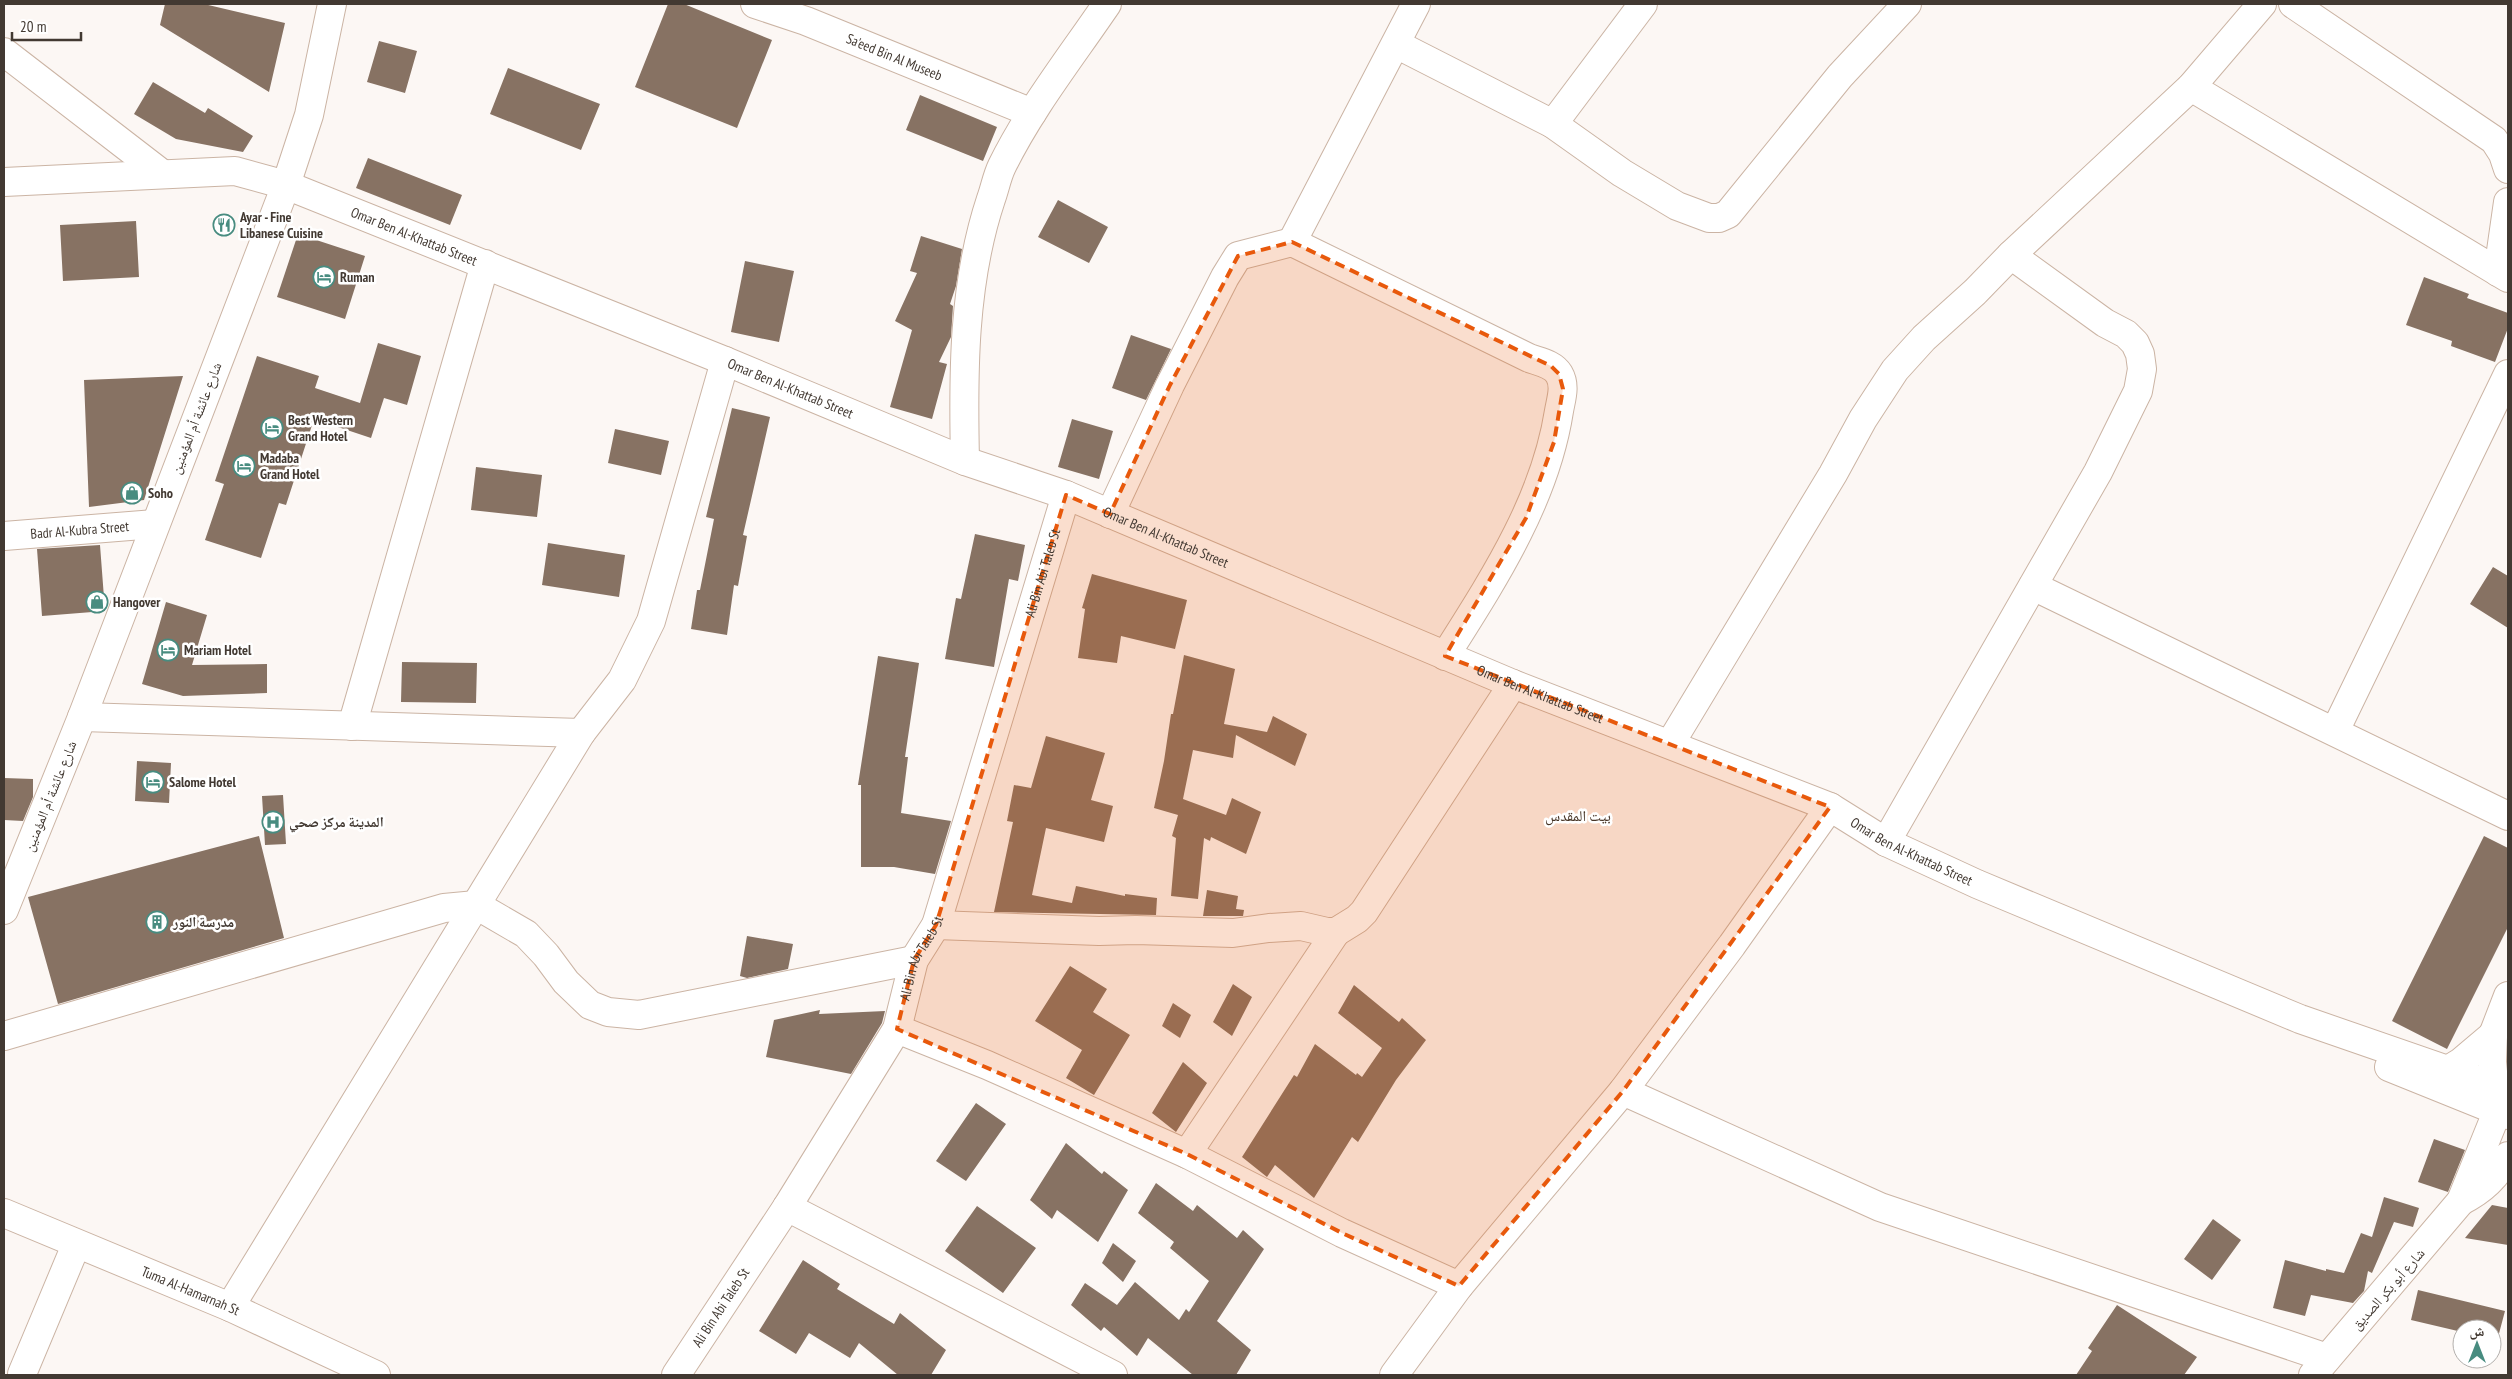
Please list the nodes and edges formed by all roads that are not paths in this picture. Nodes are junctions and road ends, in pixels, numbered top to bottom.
1 (332, 4) edge
2 (755, 4) edge
3 (1107, 4) edge
4 (1416, 4) edge
5 (1643, 4) edge
6 (1907, 4) edge
7 (2262, 4) edge
8 (2293, 4) edge
9 (811, 12) edge
10 (1396, 44) junction
11 (4, 52) edge
12 (2191, 87) junction
13 (1032, 113) junction
14 (1553, 124) junction
15 (2508, 169) edge
16 (161, 173) junction
17 (4, 182) edge
18 (286, 185) junction
19 (2508, 202) edge
20 (1292, 242) junction
21 (2011, 255) junction
22 (485, 264) junction
23 (2503, 275) edge
24 (725, 361) junction
25 (2508, 374) edge
26 (965, 461) junction
27 (1066, 495) junction
28 (1110, 514) junction
29 (155, 524) junction
30 (4, 536) edge
31 (2033, 586) junction
32 (1445, 656) junction
33 (1513, 684) junction
34 (82, 717) junction
35 (352, 726) junction
36 (2335, 732) junction
37 (581, 733) junction
38 (1670, 744) junction
39 (1830, 807) junction
40 (2508, 816) edge
41 (1886, 842) junction
42 (476, 905) junction
43 (4, 910) edge
44 (936, 924) junction
45 (1336, 932) junction
46 (914, 960) junction
47 (2508, 996) edge
48 (2300, 1019) junction
49 (897, 1029) junction
50 (2493, 1035) junction
51 (4, 1036) edge
52 (2448, 1070) junction
53 (1623, 1091) junction
54 (2502, 1101) edge
55 (1186, 1154) junction
56 (2508, 1156) edge
57 (2501, 1174) edge
58 (2461, 1201) junction
59 (787, 1207) junction
60 (4, 1213) edge
61 (76, 1245) junction
62 (1459, 1286) junction
63 (230, 1307) junction
64 (2320, 1367) edge
65 (22, 1374) edge
66 (376, 1375) edge
67 (676, 1375) edge
68 (1113, 1375) edge
69 (1394, 1375) edge

1 - 18 street, شارع عائشة أم المؤمنين
2 - 9 street, Sa'eed Bin Al Museeb
3 - 13 street
4 - 10 street
5 - 14 street
6 - 14 street
7 - 12 street
8 - 15 street
9 - 13 street, Sa'eed Bin Al Museeb
10 - 14 street
10 - 20 street
11 - 16 street
12 - 21 street
12 - 23 street
13 - 26 street
16 - 17 street, Omar Ben Al-Khattab Street
16 - 18 street, Omar Ben Al-Khattab Street
18 - 22 street, Omar Ben Al-Khattab Street
18 - 29 street, شارع عائشة أم المؤمنين
19 - 23 street
20 - 28 street
20 - 32 street
21 - 31 street
21 - 38 street
22 - 24 street, Omar Ben Al-Khattab Street
22 - 35 street
24 - 26 street, Omar Ben Al-Khattab Street
24 - 37 street
25 - 36 street
26 - 27 street, Omar Ben Al-Khattab Street
27 - 28 street, Omar Ben Al-Khattab Street
27 - 44 street, Ali Bin Abi Taleb St
28 - 32 street, Omar Ben Al-Khattab Street
29 - 30 street, Badr Al-Kubra Street
29 - 34 street, شارع عائشة أم المؤمنين
31 - 36 street
31 - 41 street
32 - 33 street, Omar Ben Al-Khattab Street
33 - 38 street, Omar Ben Al-Khattab Street
33 - 45 street
34 - 35 street
34 - 43 street, شارع عائشة أم المؤمنين
35 - 37 street
36 - 40 street
37 - 42 street
38 - 39 street, Omar Ben Al-Khattab Street
39 - 41 street, Omar Ben Al-Khattab Street
39 - 53 street
41 - 48 street, Omar Ben Al-Khattab Street
42 - 46 street
42 - 51 street
42 - 63 street
44 - 45 street
44 - 46 street, Ali Bin Abi Taleb St
45 - 55 street
46 - 49 street, Ali Bin Abi Taleb St
47 - 50 street
48 - 52 street
48 - 54 street
49 - 55 street
49 - 59 street, Ali Bin Abi Taleb St
50 - 52 street
50 - 54 street
52 - 54 street
53 - 62 street
53 - 64 street
54 - 58 street, شارع أبو بكر الصديق
55 - 62 street
56 - 57 street, شارع أبو بكر الصديق
57 - 58 street, شارع أبو بكر الصديق
58 - 64 street, شارع أبو بكر الصديق
59 - 67 street, Ali Bin Abi Taleb St
59 - 68 street
60 - 61 street, Tuma Al-Hamarnah St
61 - 63 street, Tuma Al-Hamarnah St
61 - 65 street
62 - 69 street
63 - 66 street, Tuma Al-Hamarnah St

